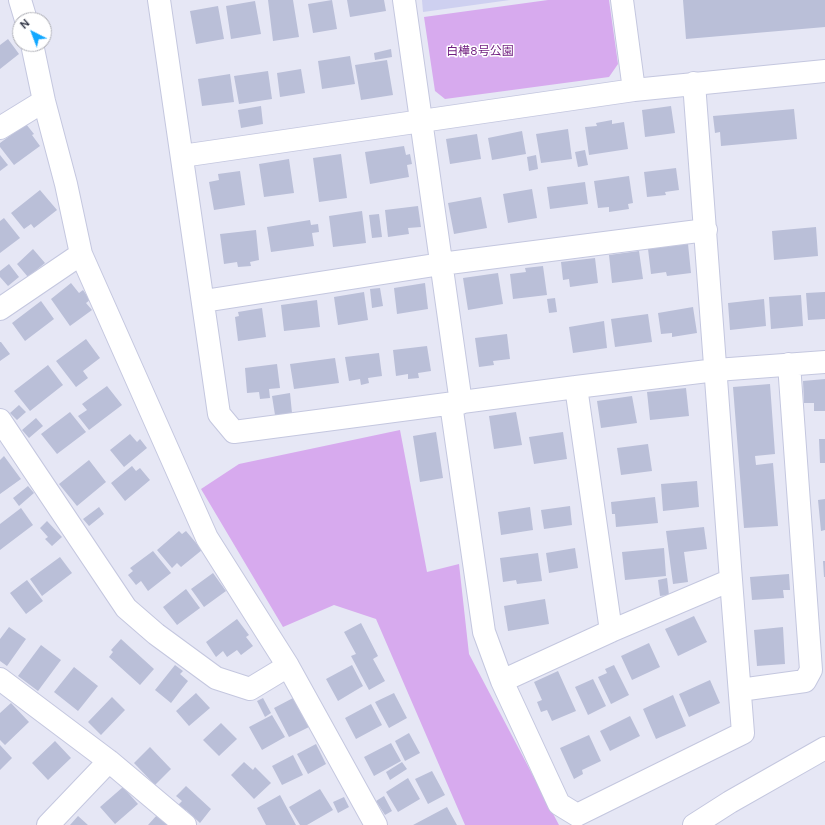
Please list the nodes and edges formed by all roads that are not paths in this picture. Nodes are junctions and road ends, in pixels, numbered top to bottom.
1 (20, 0) edge
2 (404, 0) edge
3 (622, 0) edge
4 (165, 1) edge
5 (24, 12) edge
6 (34, 52) edge
7 (825, 71) edge
8 (694, 83) junction
9 (634, 90) junction
10 (44, 101) junction
11 (421, 120) junction
12 (0, 128) edge
13 (182, 156) junction
14 (706, 230) junction
15 (82, 254) junction
16 (442, 264) junction
17 (204, 301) junction
18 (0, 309) edge
19 (825, 362) edge
20 (789, 364) junction
21 (716, 370) junction
22 (576, 387) junction
23 (456, 403) junction
24 (0, 420) edge
25 (731, 580) junction
26 (611, 631) junction
27 (288, 666) junction
28 (1, 680) edge
29 (502, 681) junction
30 (740, 690) junction
31 (825, 748) edge
32 (109, 761) junction
33 (48, 825) edge
34 (185, 825) edge
35 (376, 825) edge
36 (694, 825) edge

1 - 5 street
2 - 11 street
3 - 9 street
4 - 13 street
6 - 10 street
7 - 8 street
8 - 9 street
8 - 14 street
9 - 11 street
10 - 12 street
10 - 15 street
11 - 13 street
11 - 16 street
13 - 17 street
14 - 16 street
14 - 21 street
15 - 18 street
15 - 27 street
16 - 17 street
16 - 23 street
17 - 23 street
19 - 20 street
20 - 21 street
20 - 30 street
21 - 22 street
21 - 25 street
22 - 23 street
22 - 26 street
23 - 29 street
24 - 27 street
25 - 26 street
25 - 30 street
26 - 29 street
27 - 35 street
28 - 32 street
29 - 30 street
31 - 36 street
32 - 33 street
32 - 34 street

